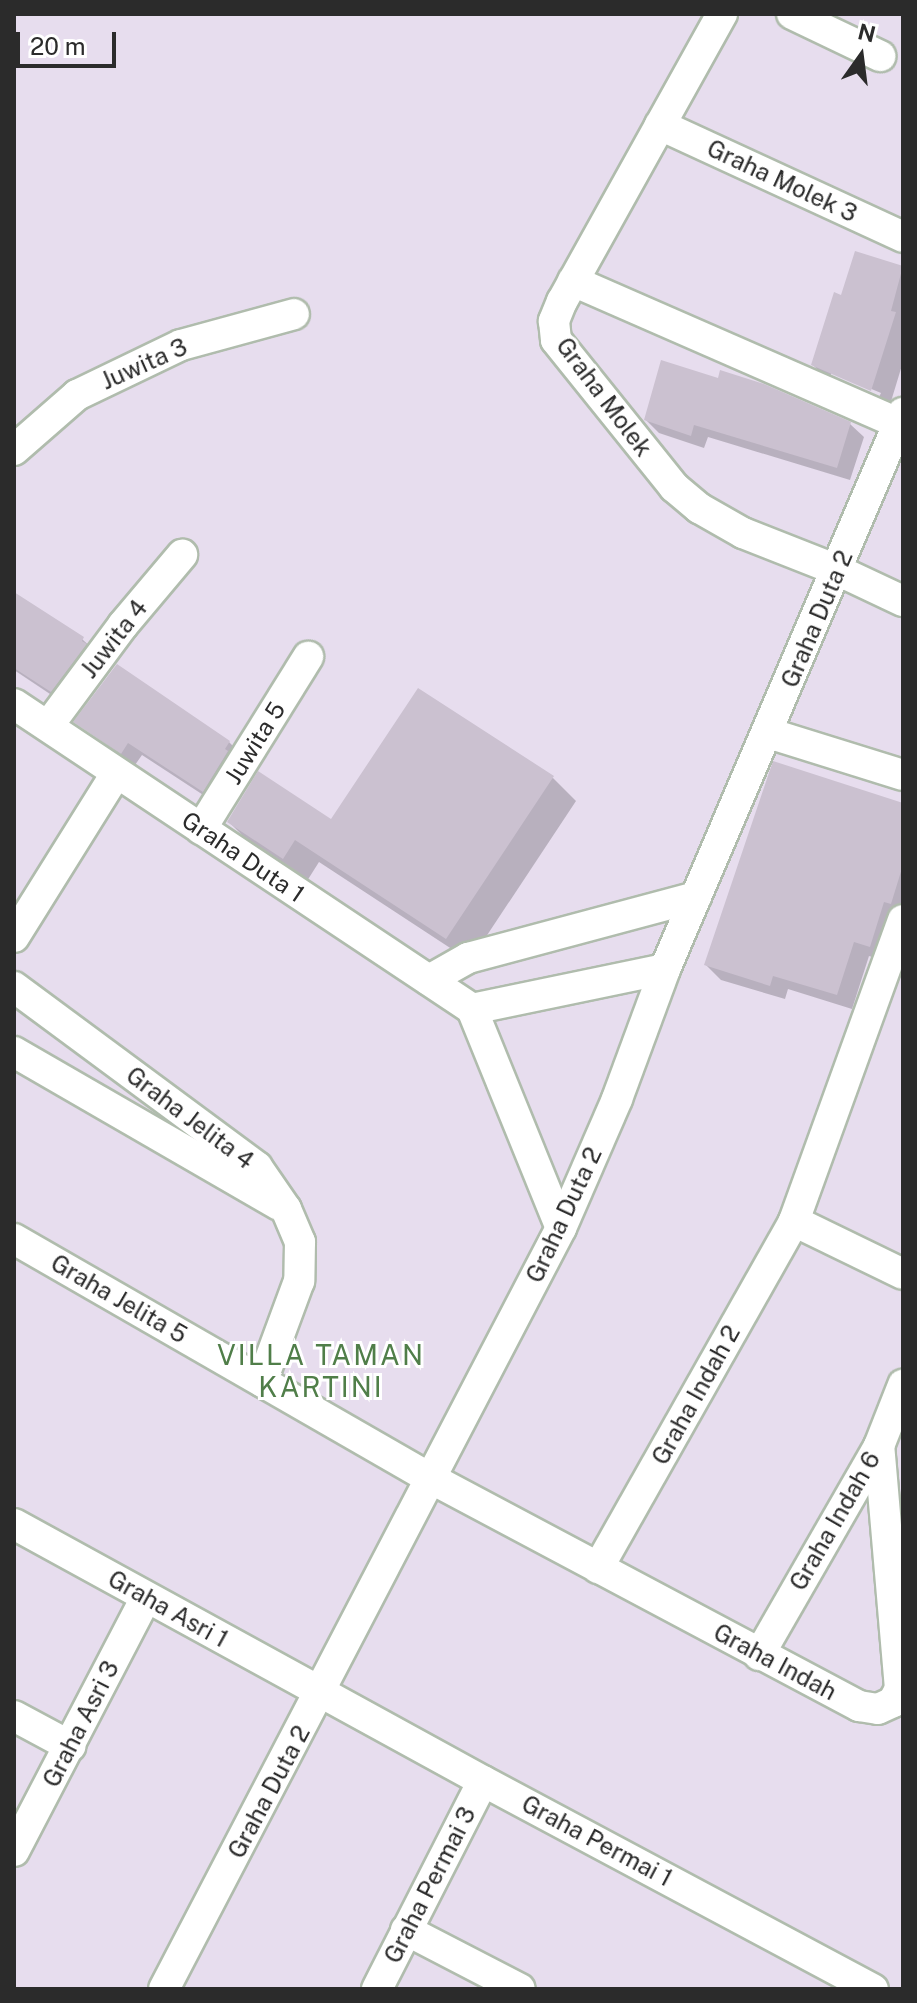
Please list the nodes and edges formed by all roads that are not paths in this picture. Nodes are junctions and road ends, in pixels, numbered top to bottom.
1 (722, 14) edge
2 (792, 14) edge
3 (880, 56) dead end
4 (660, 125) junction
5 (903, 237) edge
6 (573, 281) junction
7 (294, 314) dead end
8 (902, 421) edge
9 (14, 450) edge
10 (182, 555) dead end
11 (837, 570) junction
12 (903, 601) edge
13 (308, 657) dead end
14 (14, 704) edge
15 (48, 726) junction
16 (768, 733) junction
17 (116, 774) junction
18 (903, 775) edge
19 (201, 829) junction
20 (696, 897) junction
21 (903, 920) edge
22 (14, 937) edge
23 (665, 969) junction
24 (429, 980) junction
25 (14, 987) edge
26 (472, 1009) junction
27 (14, 1052) edge
28 (286, 1209) junction
29 (794, 1221) junction
30 (561, 1228) junction
31 (14, 1239) edge
32 (903, 1274) edge
33 (262, 1381) junction
34 (903, 1385) edge
35 (879, 1446) junction
36 (432, 1479) junction
37 (14, 1524) edge
38 (598, 1568) junction
39 (146, 1597) junction
40 (759, 1655) junction
41 (321, 1693) junction
42 (14, 1716) edge
43 (70, 1746) junction
44 (483, 1781) junction
45 (14, 1851) edge
46 (406, 1930) junction
47 (164, 1989) edge
48 (377, 1989) edge
49 (520, 1989) edge
50 (873, 1989) edge

1 - 4 street, Graha Molek
2 - 3 street
4 - 5 street, Graha Molek 3
4 - 6 street, Graha Molek
6 - 8 street
6 - 11 street, Graha Molek
7 - 9 street, Juwita 3
8 - 11 street, Graha Duta 2
10 - 15 street, Juwita 4
11 - 12 street, Graha Molek
11 - 16 street, Graha Duta 2
13 - 19 street, Juwita 5
14 - 15 street, Graha Duta 1
15 - 17 street, Graha Duta 1
16 - 18 street
16 - 20 street, Graha Duta 2
17 - 19 street, Graha Duta 1
17 - 22 street
19 - 24 street, Graha Duta 1
20 - 23 street, Graha Duta 2
20 - 24 street
21 - 29 street, Graha Indah 2
23 - 26 street
23 - 30 street, Graha Duta 2
24 - 26 street, Graha Duta 1
25 - 28 street, Graha Jelita 4
26 - 30 street
27 - 28 street
28 - 33 street, Graha Jelita 4
29 - 32 street
29 - 38 street, Graha Indah 2
30 - 36 street, Graha Duta 2
31 - 33 street, Graha Jelita 5
33 - 36 street, Graha Jelita 5
34 - 35 street, Graha Indah 6
35 - 40 street, Graha Indah 6
35 - 40 street, Graha Indah
36 - 38 street, Graha Indah
36 - 41 street, Graha Duta 2
37 - 39 street, Graha Asri 1
38 - 40 street, Graha Indah
39 - 41 street, Graha Asri 1
39 - 43 street, Graha Asri 3
41 - 44 street, Graha Permai 1
41 - 47 street, Graha Duta 2
42 - 43 street
43 - 45 street, Graha Asri 3
44 - 46 street, Graha Permai 3
44 - 50 street, Graha Permai 1
46 - 48 street, Graha Permai 3
46 - 49 street

